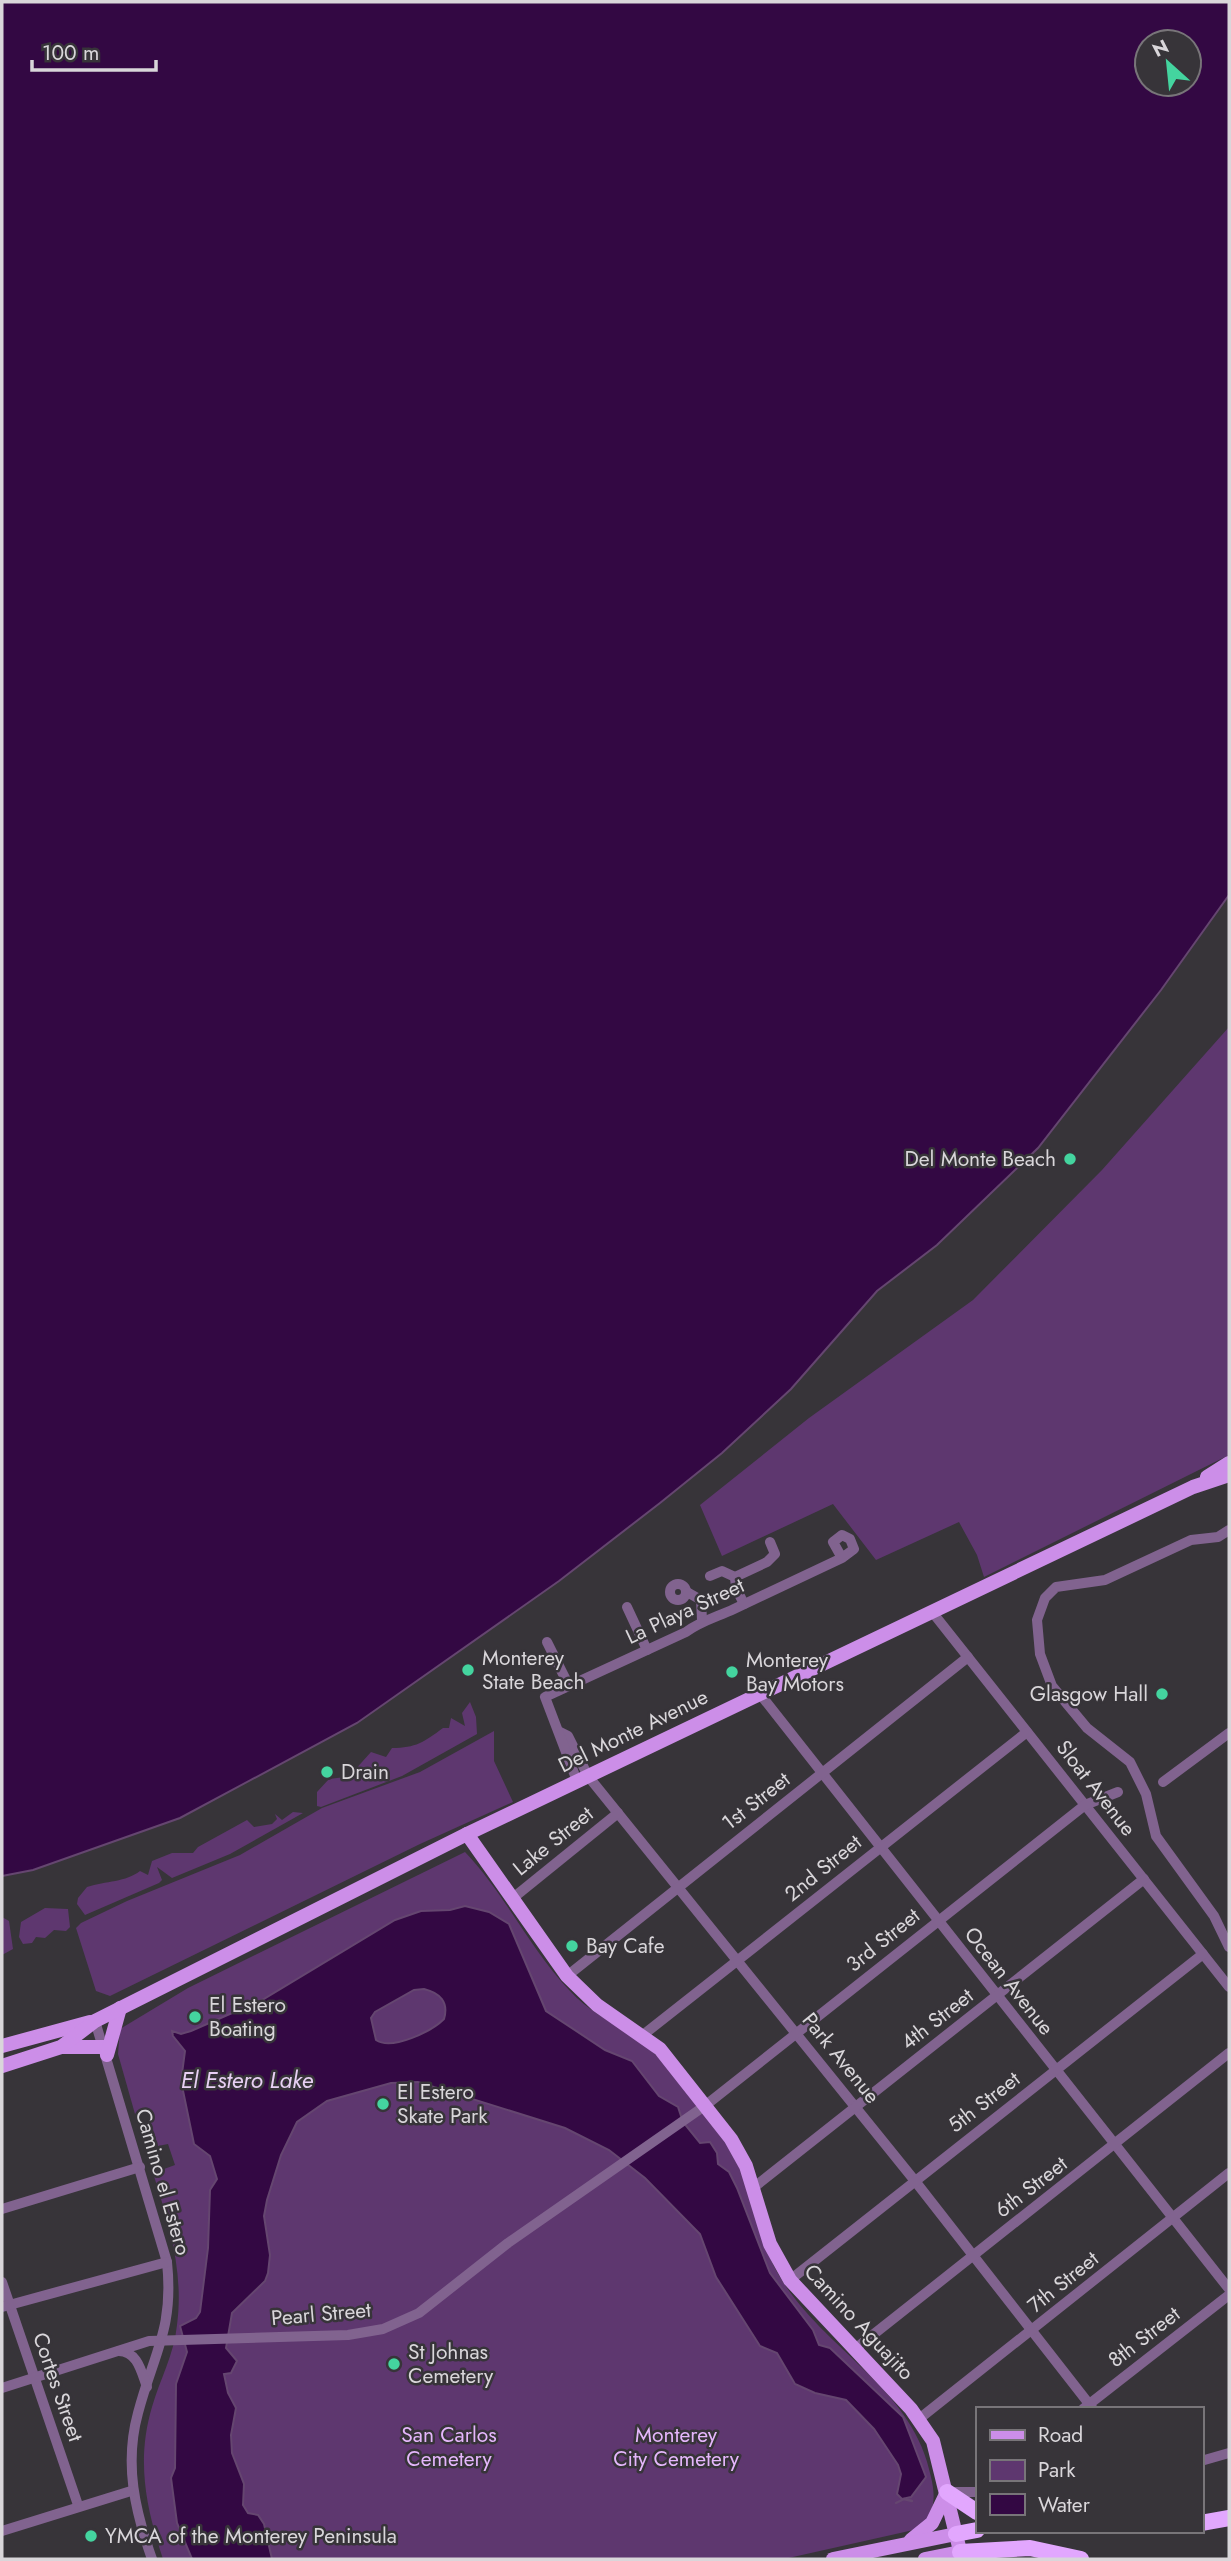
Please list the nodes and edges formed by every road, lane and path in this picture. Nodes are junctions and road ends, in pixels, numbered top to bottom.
1 (1229, 1463) edge
2 (1229, 1475) edge
3 (1193, 1487) junction
4 (1229, 1530) edge
5 (770, 1542) dead end
6 (842, 1558) dead end
7 (710, 1576) dead end
8 (735, 1577) junction
9 (687, 1592) dead end
10 (744, 1604) junction
11 (627, 1607) dead end
12 (933, 1613) junction
13 (702, 1620) junction
14 (547, 1642) dead end
15 (647, 1650) junction
16 (968, 1657) junction
17 (569, 1686) junction
18 (760, 1694) junction
19 (545, 1697) joint
20 (1027, 1732) junction
21 (1229, 1733) edge
22 (820, 1775) junction
23 (582, 1779) junction
24 (1163, 1782) dead end
25 (1118, 1792) dead end
26 (1085, 1805) junction
27 (618, 1813) junction
28 (467, 1834) junction
29 (878, 1848) junction
30 (1144, 1880) junction
31 (679, 1886) junction
32 (513, 1898) junction
33 (938, 1921) junction
34 (1229, 1947) edge
35 (1203, 1954) junction
36 (738, 1960) junction
37 (567, 1976) junction
38 (1229, 1987) edge
39 (996, 1997) junction
40 (120, 2008) junction
41 (94, 2021) junction
42 (796, 2034) junction
43 (643, 2035) junction
44 (2, 2046) edge
45 (61, 2047) junction
46 (105, 2051) junction
47 (1229, 2053) edge
48 (2, 2066) edge
49 (1055, 2070) junction
50 (706, 2105) junction
51 (856, 2108) junction
52 (1114, 2145) junction
53 (140, 2167) junction
54 (1229, 2173) edge
55 (915, 2181) junction
56 (753, 2188) junction
57 (2, 2208) edge
58 (1173, 2218) junction
59 (973, 2257) junction
60 (167, 2262) junction
61 (790, 2280) junction
62 (2, 2282) edge
63 (1229, 2290) edge
64 (1229, 2295) edge
65 (6, 2306) edge
66 (1031, 2332) junction
67 (163, 2340) junction
68 (855, 2349) junction
69 (119, 2351) junction
70 (34, 2378) junction
71 (147, 2387) junction
72 (2, 2388) edge
73 (1088, 2407) edge
74 (919, 2419) junction
75 (1229, 2453) edge
76 (1203, 2460) edge
77 (131, 2491) junction
78 (947, 2492) junction
79 (976, 2492) edge
80 (78, 2505) junction
81 (976, 2511) edge
82 (1229, 2518) edge
83 (1203, 2523) edge
84 (976, 2530) edge
85 (2, 2531) edge
86 (956, 2534) junction
87 (901, 2545) junction
88 (1046, 2550) junction
89 (961, 2556) edge
90 (152, 2559) edge
91 (833, 2559) edge
92 (925, 2559) edge
93 (997, 2559) edge
94 (1081, 2559) edge

1 - 3 main road, Del Monte Avenue
2 - 3 main road, Del Monte Avenue
3 - 12 main road, Del Monte Avenue
4 - 34 street
5 - 8 street
6 - 10 street, La Playa Street
7 - 8 street
8 - 10 street
9 - 13 street
10 - 13 street, La Playa Street
11 - 15 street
12 - 16 street, Sloat Avenue
12 - 18 main road, Del Monte Avenue
13 - 15 street, La Playa Street
14 - 17 street
15 - 17 street, La Playa Street
16 - 20 street, Sloat Avenue
16 - 22 street, 1st Street
17 - 19 street, La Playa Street
18 - 22 street, Ocean Avenue
18 - 23 main road, Del Monte Avenue
19 - 23 street, Park Avenue
20 - 26 street, Sloat Avenue
20 - 29 street, 2nd Street
21 - 24 street
22 - 29 street, Ocean Avenue
22 - 31 street, 1st Street
23 - 27 street, Park Avenue
23 - 28 main road, Del Monte Avenue
25 - 26 street, 3rd Street
26 - 30 street, Sloat Avenue
26 - 33 street, 3rd Street
27 - 31 street, Park Avenue
27 - 32 street, Lake Street
28 - 32 main road, Camino Aguajito
28 - 40 main road, Del Monte Avenue
29 - 33 street, Ocean Avenue
29 - 36 street, 2nd Street
30 - 35 street, Sloat Avenue
30 - 39 street, 4th Street
31 - 36 street, Park Avenue
31 - 37 street, 1st Street
32 - 37 main road, Camino Aguajito
33 - 39 street, Ocean Avenue
33 - 42 street, 3rd Street
35 - 38 street, Sloat Avenue
35 - 49 street, 5th Street
36 - 42 street, Park Avenue
36 - 43 street, 2nd Street
37 - 43 main road, Camino Aguajito
39 - 49 street, Ocean Avenue
39 - 51 street, 4th Street
40 - 41 main road, Del Monte Avenue
40 - 46 main road
41 - 44 main road, Del Monte Avenue
41 - 45 main road, Del Monte Avenue
41 - 46 street, Camino el Estero
42 - 50 street, 3rd Street
42 - 51 street, Park Avenue
43 - 50 main road, Camino Aguajito
45 - 46 main road
45 - 48 main road, Del Monte Avenue
46 - 53 street, Camino el Estero
47 - 52 street, 6th Street
49 - 52 street, Ocean Avenue
49 - 55 street, 5th Street
50 - 56 main road, Camino Aguajito
50 - 67 street, Pearl Street
51 - 55 street, Park Avenue
51 - 56 street, 4th Street
52 - 58 street, Ocean Avenue
52 - 59 street, 6th Street
53 - 57 street
53 - 60 street, Camino el Estero
54 - 58 street, 7th Street
55 - 59 street, Park Avenue
55 - 61 street, 5th Street
56 - 61 main road, Camino Aguajito
58 - 63 street, Ocean Avenue
58 - 66 street, 7th Street
59 - 66 street, Park Avenue
59 - 68 street, 6th Street
60 - 65 street
60 - 67 street, Camino el Estero
61 - 68 main road, Camino Aguajito
62 - 65 street, Cortes Street
64 - 73 street, 8th Street
65 - 70 street, Cortes Street
66 - 73 street, Park Avenue
66 - 74 street, 7th Street
67 - 69 street, Pearl Street
67 - 71 street, Camino el Estero
68 - 74 main road, Camino Aguajito
69 - 70 street, Pearl Street
69 - 71 street
70 - 72 street, Pearl Street
70 - 80 street, Cortes Street
71 - 77 street, Camino el Estero
74 - 78 main road, Camino Aguajito
75 - 76 street
77 - 80 street
77 - 90 street, Camino el Estero
78 - 79 street
78 - 81 highway
78 - 86 main road, Camino Aguajito
78 - 87 main road
80 - 85 street
82 - 83 highway
84 - 86 highway
86 - 87 main road
86 - 89 main road, Camino Aguajito
87 - 91 main road
88 - 89 highway
88 - 93 highway
88 - 94 highway
89 - 92 main road

